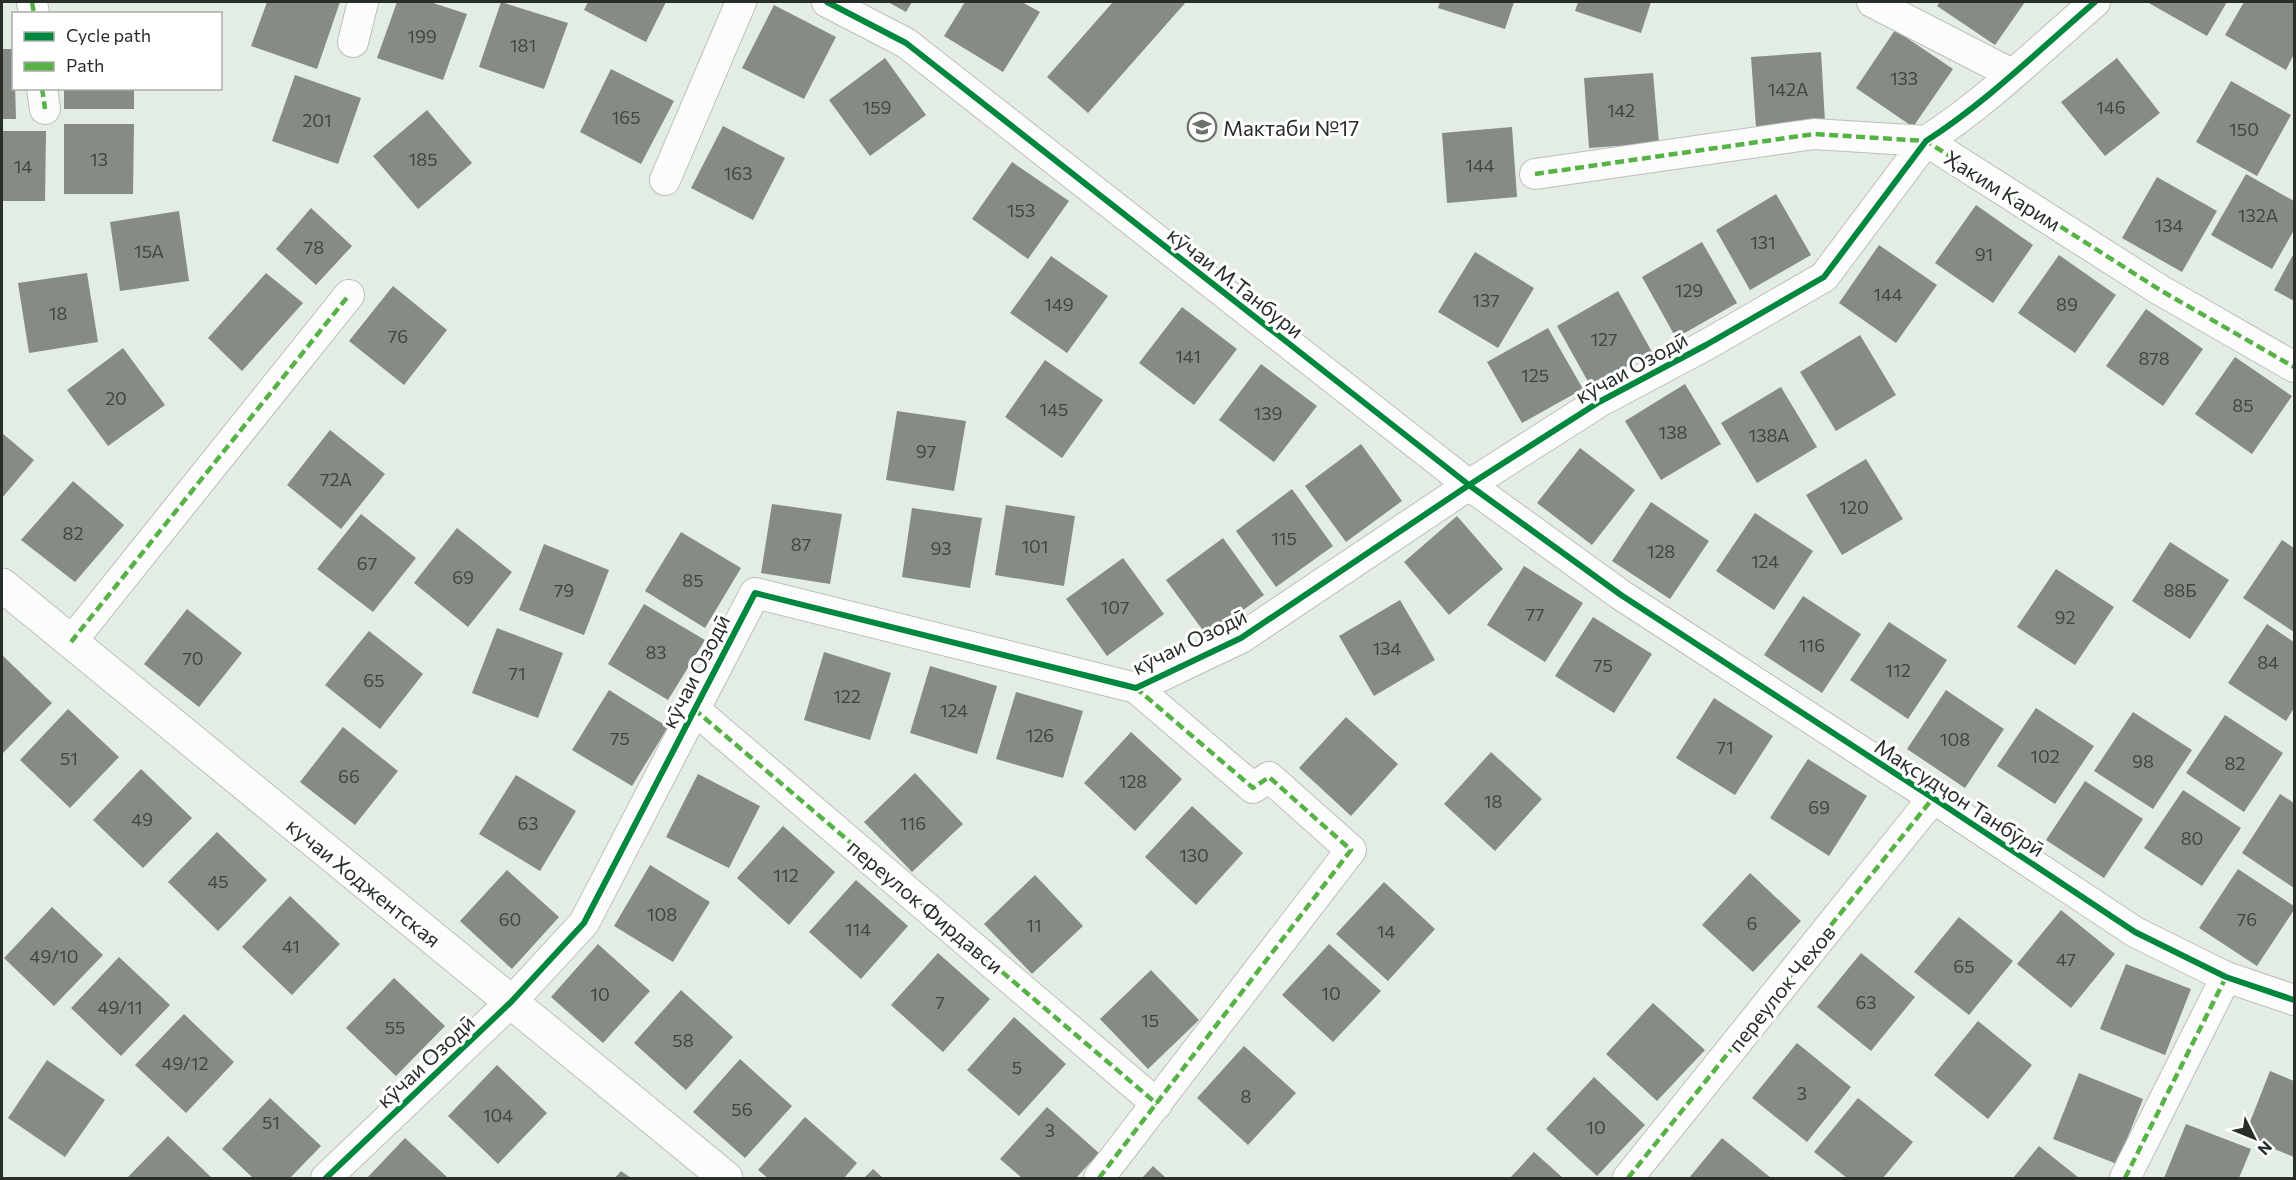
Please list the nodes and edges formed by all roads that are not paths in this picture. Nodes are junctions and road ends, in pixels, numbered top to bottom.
1 (363, 2) edge
2 (741, 2) edge
3 (827, 2) edge
4 (1872, 2) edge
5 (2095, 2) edge
6 (353, 42) dead end
7 (2012, 74) junction
8 (1926, 141) junction
9 (1535, 174) dead end
10 (664, 180) dead end
11 (349, 295) dead end
12 (2295, 367) edge
13 (1469, 485) junction
14 (2, 585) edge
15 (1621, 595) joint
16 (71, 642) junction
17 (1136, 688) junction
18 (694, 709) junction
19 (1933, 798) junction
20 (2226, 977) junction
21 (2295, 1000) edge
22 (512, 1002) junction
23 (1157, 1104) junction
24 (326, 1179) edge
25 (726, 1179) edge
26 (1099, 1179) edge
27 (1628, 1179) edge
28 (2125, 1179) edge

1 - 6 street
2 - 10 street
3 - 13 street, кӯчаи М.Танбури
4 - 7 street
5 - 7 street, кӯчаи Озодӣ
7 - 8 street, кӯчаи Озодӣ
8 - 9 street, Ҳаким Карим
8 - 12 street, Ҳаким Карим
8 - 13 street, кӯчаи Озодӣ
11 - 16 street
13 - 15 street, кӯчаи М.Танбури
13 - 17 street, кӯчаи Озодӣ
14 - 16 main road, кучаи Ходжентская
15 - 19 street, Мақсудҷон Танбӯрӣ
16 - 22 main road, кучаи Ходжентская
17 - 18 street, кӯчаи Озодӣ
17 - 23 street, кӯчаи Озодӣ
18 - 22 street, кӯчаи Озодӣ
18 - 23 street, переулок Фирдавси
19 - 20 street, Мақсудҷон Танбӯрӣ
19 - 27 street, переулок Чехов
20 - 21 street, Мақсудҷон Танбӯрӣ
20 - 28 street
22 - 24 street, кӯчаи Озодӣ
22 - 25 main road, кучаи Ходжентская
23 - 26 street

